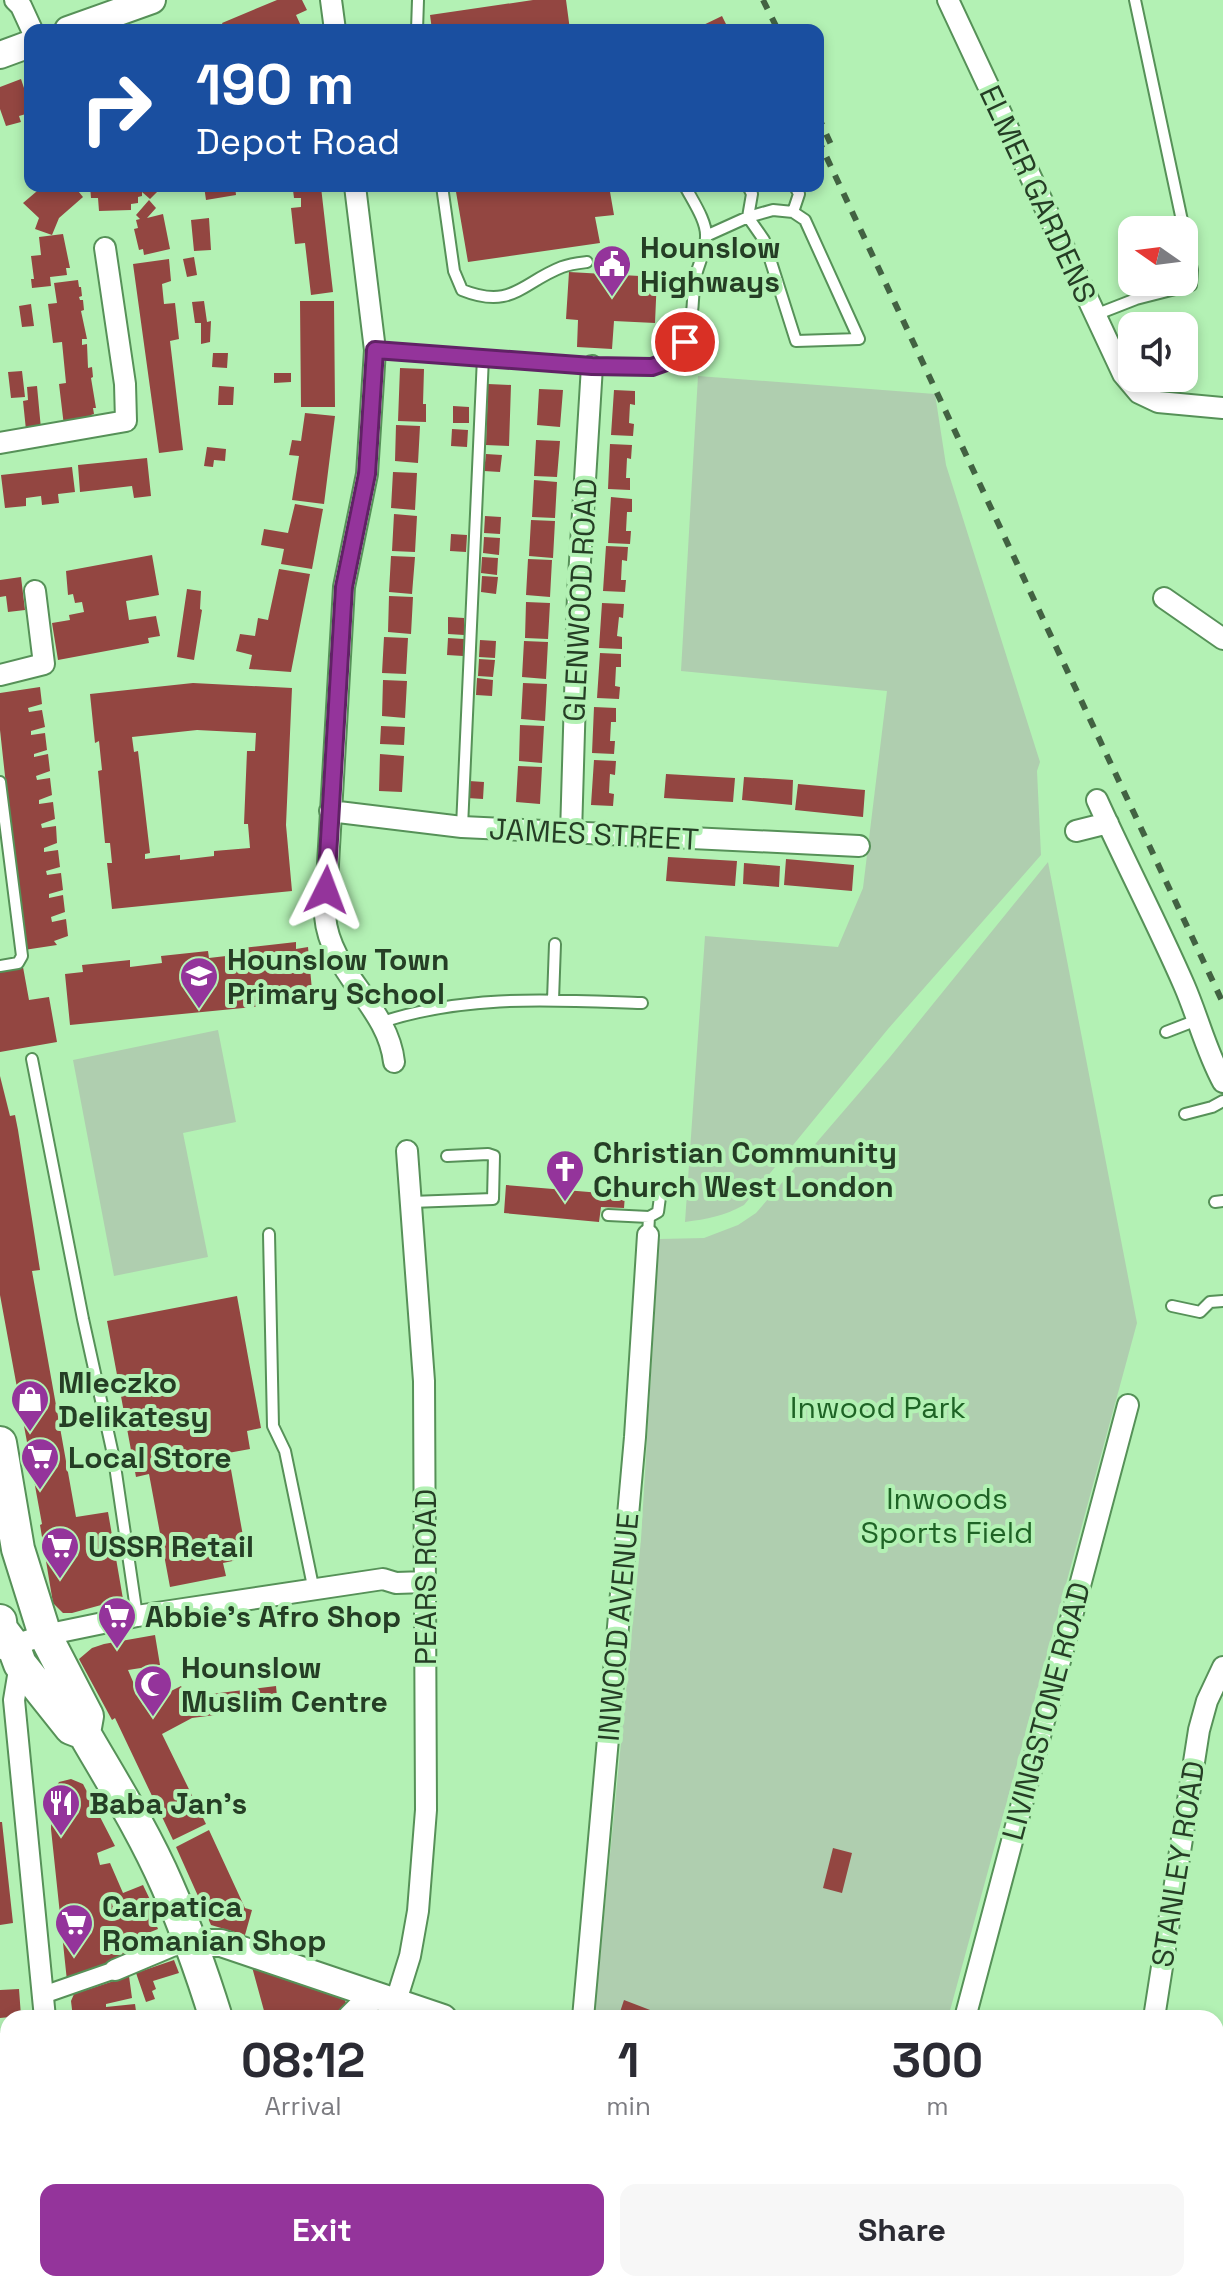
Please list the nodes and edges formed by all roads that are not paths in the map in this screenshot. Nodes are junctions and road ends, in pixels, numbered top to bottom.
1 (15, 0) edge
2 (152, 0) edge
3 (331, 0) edge
4 (418, 0) edge
5 (948, 0) edge
6 (1135, 0) edge
7 (29, 24) edge
8 (85, 24) edge
9 (334, 24) edge
10 (417, 24) edge
11 (24, 46) edge
12 (0, 55) edge
13 (356, 192) edge
14 (443, 192) edge
15 (688, 192) edge
16 (751, 192) edge
17 (798, 192) edge
18 (793, 212) junction
19 (1181, 216) edge
20 (748, 217) junction
21 (706, 236) junction
22 (105, 248) dead end
23 (587, 262) dead end
24 (1148, 296) edge
25 (1095, 315) junction
26 (375, 350) junction
27 (483, 357) junction
28 (592, 366) junction
29 (1223, 408) edge
30 (0, 443) edge
31 (35, 591) dead end
32 (1164, 598) dead end
33 (1223, 639) edge
34 (0, 675) edge
35 (0, 782) edge
36 (1097, 800) dead end
37 (330, 811) junction
38 (1108, 823) junction
39 (462, 827) junction
40 (1076, 831) dead end
41 (571, 834) junction
42 (859, 846) dead end
43 (555, 944) dead end
44 (0, 966) edge
45 (553, 1000) junction
46 (642, 1003) dead end
47 (1197, 1020) junction
48 (382, 1022) junction
49 (1166, 1032) dead end
50 (32, 1059) dead end
51 (394, 1062) dead end
52 (1223, 1082) edge
53 (1223, 1101) edge
54 (1185, 1114) dead end
55 (407, 1151) dead end
56 (447, 1156) dead end
57 (660, 1197) dead end
58 (409, 1202) junction
59 (608, 1215) dead end
60 (648, 1226) junction
61 (269, 1234) dead end
62 (1223, 1301) edge
63 (1172, 1306) dead end
64 (1128, 1405) dead end
65 (0, 1443) edge
66 (18, 1549) junction
67 (426, 1582) junction
68 (314, 1591) junction
69 (137, 1616) junction
70 (45, 1635) junction
71 (6, 1651) edge
72 (1223, 1667) edge
73 (84, 1733) junction
74 (190, 1943) junction
75 (115, 1970) joint
76 (43, 1995) junction
77 (385, 1998) junction
78 (44, 2010) edge
79 (213, 2010) edge
80 (365, 2010) edge
81 (420, 2010) edge
82 (584, 2010) edge
83 (967, 2010) edge
84 (1155, 2010) edge

1 - 7 street
2 - 8 street
3 - 9 street
4 - 10 lane
5 - 25 street, ELMER GARDENS
6 - 19 lane
11 - 12 street
13 - 26 street
14 - 23 lane
15 - 21 lane
16 - 20 lane
17 - 18 lane
18 - 20 lane
18 - 20 lane
20 - 21 lane
21 - 28 lane
22 - 30 street
24 - 25 lane
25 - 29 street, ELMER GARDENS
26 - 27 lane
26 - 37 street
27 - 28 lane
27 - 39 lane
28 - 41 street, GLENWOOD ROAD
31 - 34 street
32 - 33 street
35 - 44 lane
36 - 38 street
37 - 39 street, JAMES STREET
37 - 48 street
38 - 40 street
38 - 47 street
39 - 41 street, JAMES STREET
41 - 42 street, JAMES STREET
43 - 45 lane
45 - 46 lane
45 - 48 lane
47 - 49 lane
47 - 52 street
48 - 51 street
50 - 69 lane
53 - 54 lane
55 - 58 street, PEARS ROAD
56 - 58 lane
57 - 60 lane
58 - 67 street, PEARS ROAD
59 - 60 lane
60 - 82 street, INWOOD AVENUE
61 - 68 lane
62 - 63 lane
64 - 83 street, LIVINGSTONE ROAD
65 - 66 main road
66 - 70 main road
66 - 71 main road
67 - 68 street
67 - 77 street, PEARS ROAD
68 - 69 street
69 - 70 street
70 - 71 street
70 - 73 main road
71 - 73 main road
71 - 76 street
72 - 84 street, STANLEY ROAD
73 - 74 main road
74 - 75 street
74 - 77 street
74 - 79 main road
75 - 76 street
76 - 78 street
77 - 80 street
77 - 81 street

